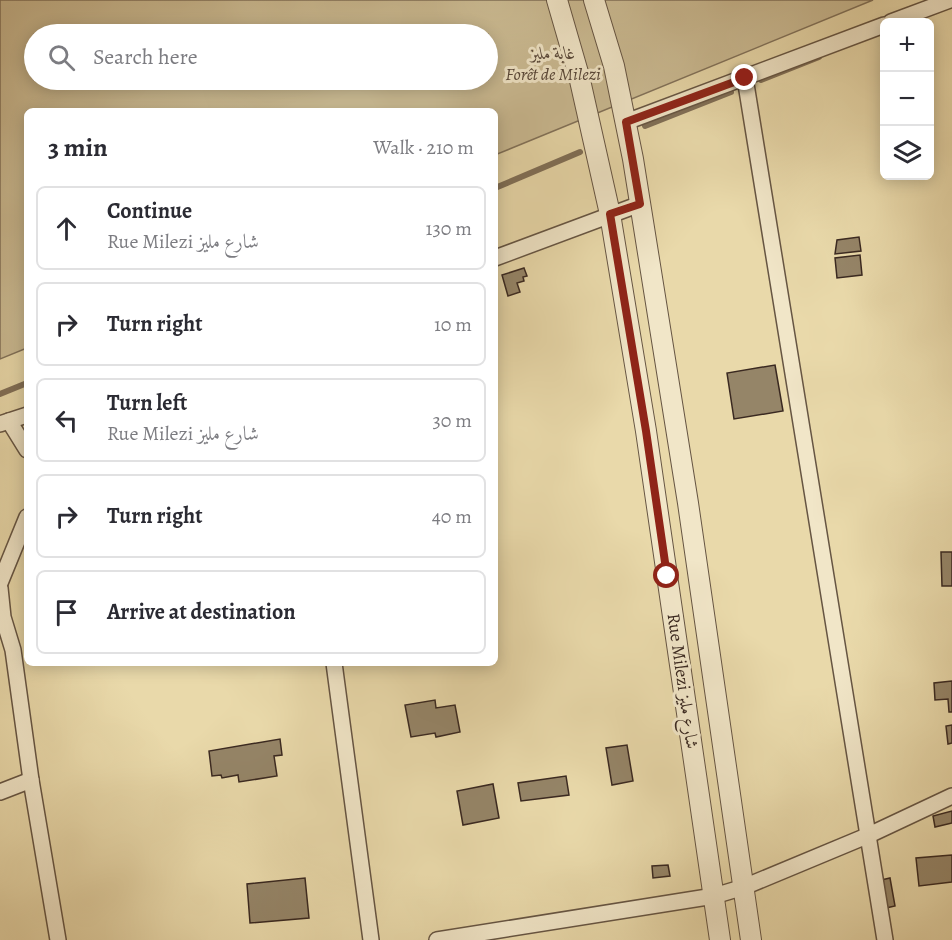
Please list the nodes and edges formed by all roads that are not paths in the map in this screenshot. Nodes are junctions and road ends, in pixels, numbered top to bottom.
1 (557, 0) edge
2 (594, 0) edge
3 (950, 0) edge
4 (952, 16) edge
5 (902, 18) edge
6 (880, 27) edge
7 (745, 78) junction
8 (626, 122) junction
9 (640, 204) junction
10 (610, 214) junction
11 (498, 257) edge
12 (24, 416) edge
13 (4, 423) edge
14 (24, 446) edge
15 (24, 524) edge
16 (0, 583) edge
17 (0, 588) edge
18 (334, 666) edge
19 (31, 780) junction
20 (0, 792) edge
21 (952, 796) edge
22 (869, 835) junction
23 (744, 887) junction
24 (714, 896) junction
25 (58, 940) edge
26 (371, 940) edge
27 (437, 940) edge
28 (720, 940) edge
29 (751, 940) edge
30 (885, 940) edge

1 - 10 street, Rue Milezi شارع مليز
2 - 8 street, Rue Milezi شارع مليز
3 - 4 street
3 - 5 street
6 - 7 street
7 - 8 street
7 - 22 street
8 - 9 street, Rue Milezi شارع مليز
9 - 10 street
9 - 23 street, Rue Milezi شارع مليز
10 - 11 street
10 - 24 street, Rue Milezi شارع مليز
12 - 13 street
13 - 14 street
15 - 16 street
17 - 19 street
18 - 26 street
19 - 20 street
19 - 25 street
21 - 22 street
22 - 23 street
22 - 30 street
23 - 24 street
23 - 29 street, Rue Milezi شارع مليز
24 - 27 street
24 - 28 street, Rue Milezi شارع مليز

